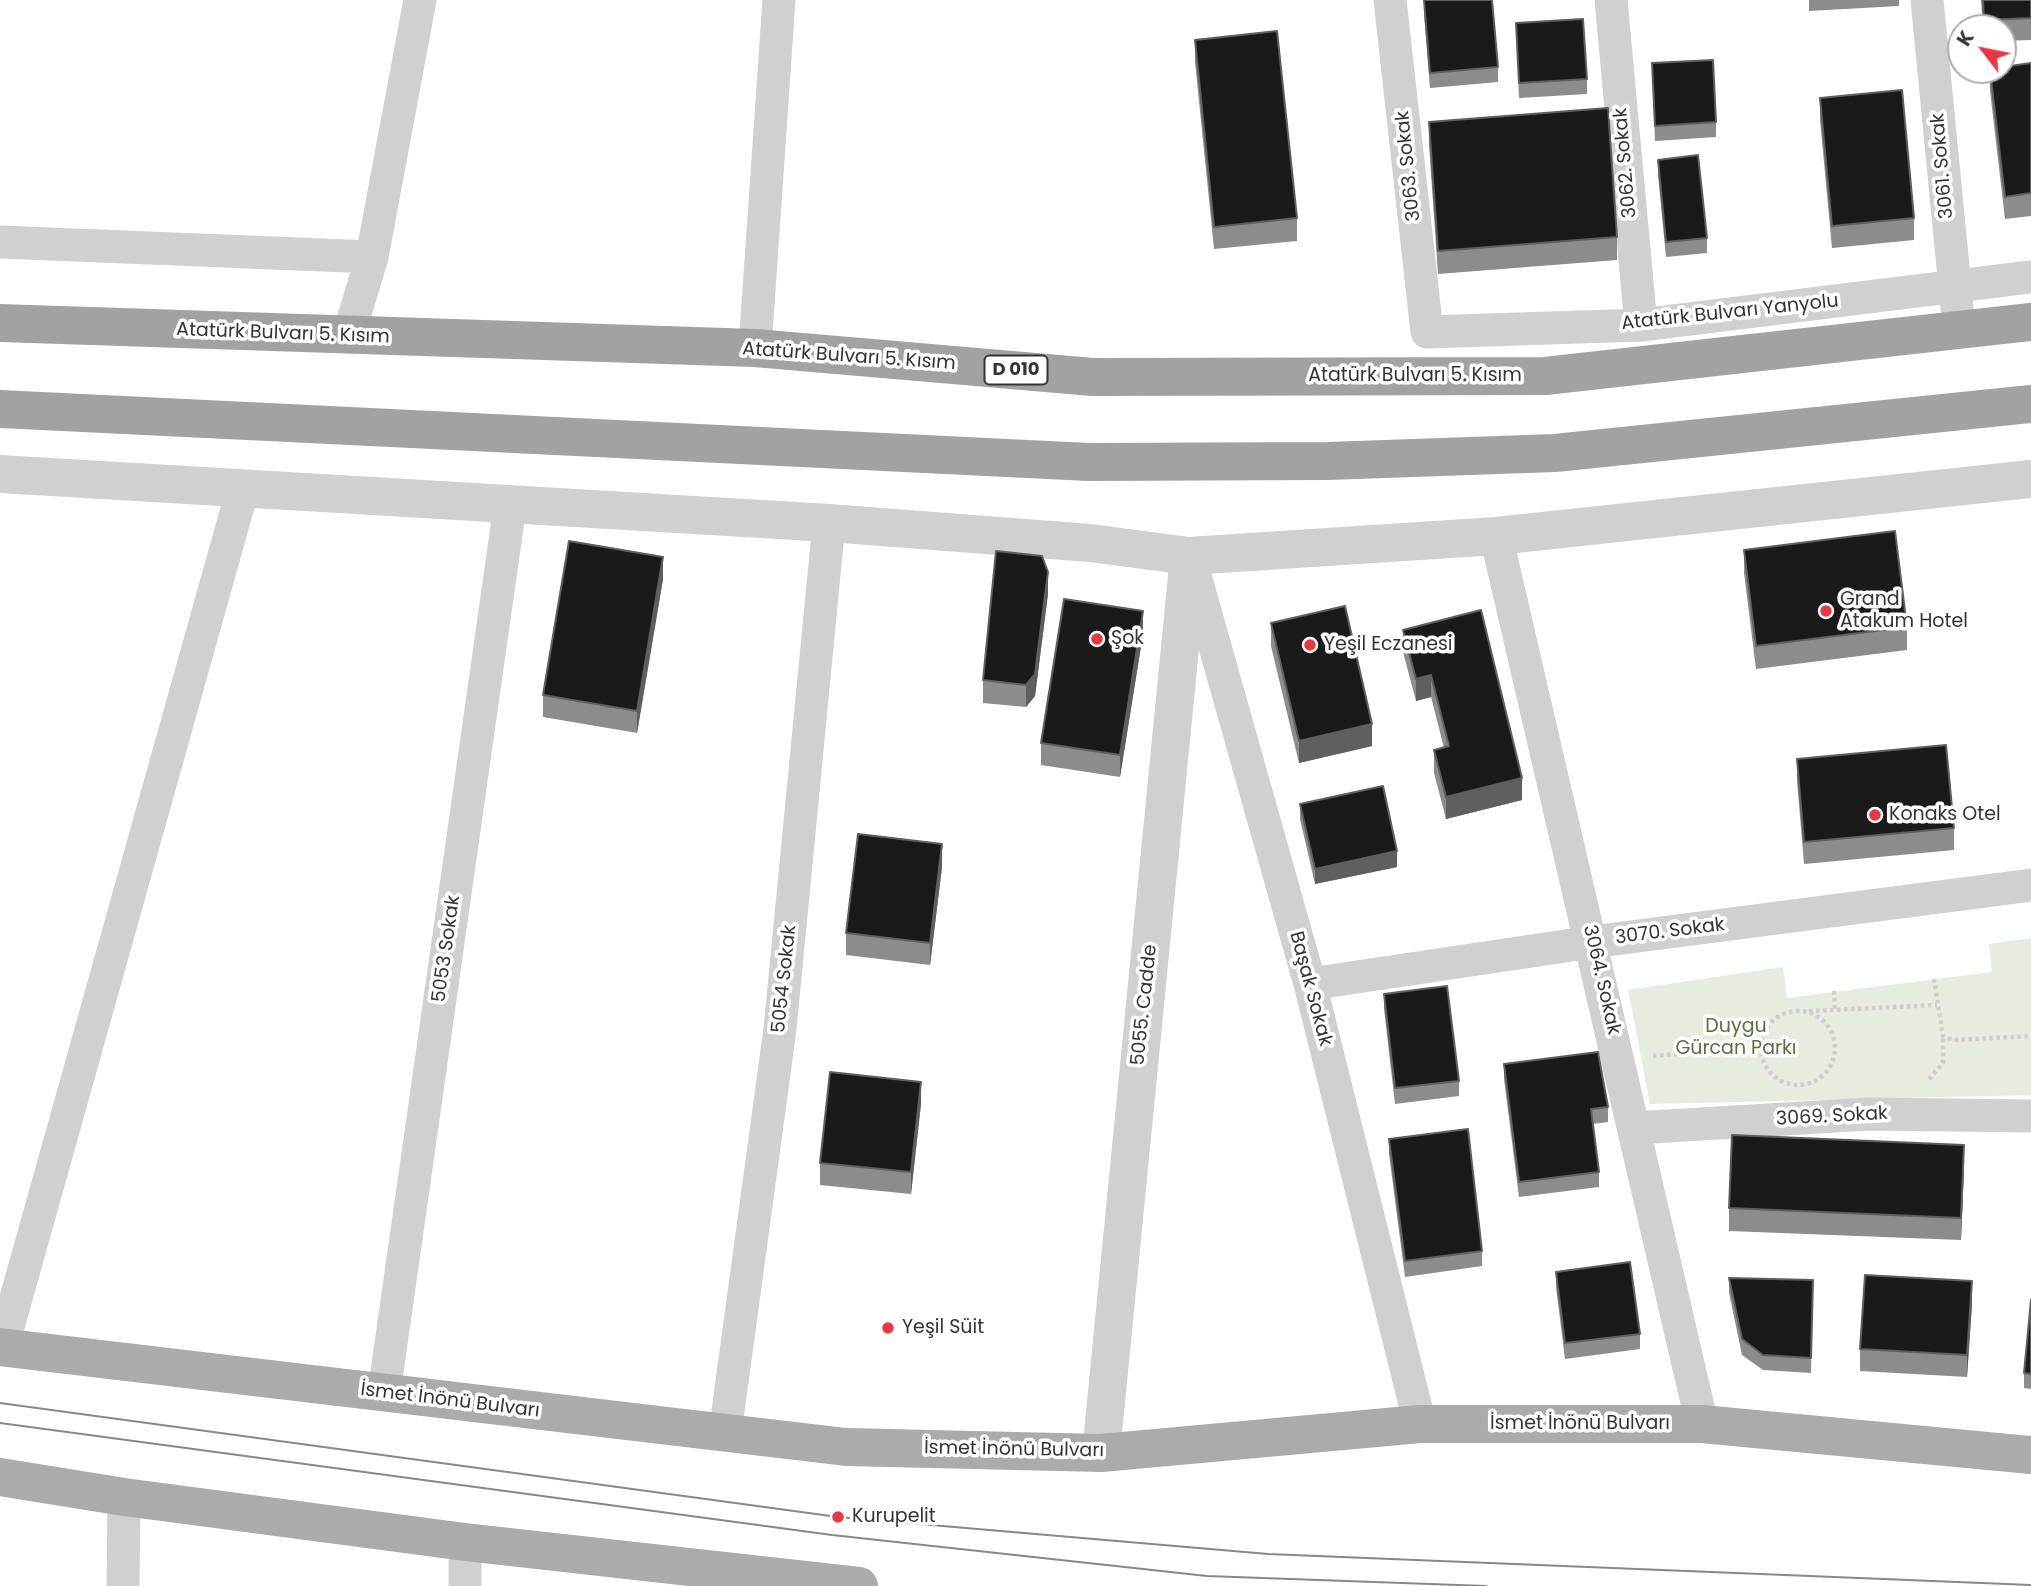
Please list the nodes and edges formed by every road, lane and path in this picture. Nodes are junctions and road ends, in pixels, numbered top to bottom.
1 (420, 0) edge
2 (779, 0) edge
3 (1390, 0) edge
4 (1611, 0) edge
5 (1927, 0) edge
6 (0, 242) edge
7 (372, 257) junction
8 (2031, 277) edge
9 (1954, 286) junction
10 (2031, 322) edge
11 (0, 323) edge
12 (1641, 325) junction
13 (1427, 332) joint
14 (1960, 332) junction
15 (348, 337) junction
16 (755, 348) junction
17 (2031, 404) edge
18 (0, 409) edge
19 (0, 474) edge
20 (2031, 479) edge
21 (243, 488) junction
22 (510, 506) junction
23 (830, 523) junction
24 (1496, 536) junction
25 (1189, 556) junction
26 (2031, 885) edge
27 (1592, 942) junction
28 (1934, 979) dead end
29 (1310, 984) junction
30 (1834, 991) dead end
31 (1937, 1005) junction
32 (1835, 1010) junction
33 (1804, 1011) junction
34 (2031, 1036) edge
35 (1760, 1047) junction
36 (1619, 1058) junction
37 (2031, 1116) edge
38 (1634, 1128) junction
39 (1, 1347) edge
40 (384, 1393) junction
41 (1420, 1424) junction
42 (1702, 1424) junction
43 (725, 1433) junction
44 (1101, 1453) junction
45 (2031, 1455) edge
46 (0, 1477) edge
47 (124, 1497) junction
48 (465, 1542) junction
49 (840, 1585) edge
50 (123, 1586) edge
51 (465, 1586) edge

1 - 7 street
2 - 16 street
3 - 13 street, 3063. Sokak
4 - 12 street, 3062. Sokak
5 - 9 street, 3061. Sokak
6 - 7 street
7 - 15 street
8 - 9 street, Atatürk Bulvarı Yanyolu
9 - 12 street, Atatürk Bulvarı Yanyolu
9 - 14 street, 3061. Sokak
10 - 14 highway, Atatürk Bulvarı 5. Kısım / D 010
11 - 15 highway, Atatürk Bulvarı 5. Kısım / D 010
12 - 13 street, Atatürk Bulvarı Yanyolu
14 - 16 highway, Atatürk Bulvarı 5. Kısım / D 010
15 - 16 highway, Atatürk Bulvarı 5. Kısım / D 010
17 - 18 highway
19 - 21 street
20 - 24 street
21 - 22 street
21 - 39 street
22 - 23 street
22 - 40 street, 5053 Sokak
23 - 25 street
23 - 43 street, 5054 Sokak
24 - 25 street
24 - 27 street, 3064. Sokak
25 - 29 street, Başak Sokak
25 - 44 street, 5055. Cadde
26 - 27 street, 3070. Sokak
27 - 29 street, 3070. Sokak
27 - 36 street, 3064. Sokak
28 - 31 path
29 - 41 street, Başak Sokak
30 - 32 path
31 - 32 path
31 - 34 path
32 - 33 path
33 - 35 path
33 - 35 path
35 - 36 path
36 - 38 street, 3064. Sokak
37 - 38 street, 3069. Sokak
38 - 42 street, 3064. Sokak
39 - 40 main road, İsmet İnönü Bulvarı
40 - 43 main road, İsmet İnönü Bulvarı
41 - 42 main road, İsmet İnönü Bulvarı
41 - 44 main road, İsmet İnönü Bulvarı
42 - 45 main road, İsmet İnönü Bulvarı
43 - 44 main road, İsmet İnönü Bulvarı
46 - 47 main road
47 - 48 main road
47 - 50 street
48 - 49 main road
48 - 51 street

